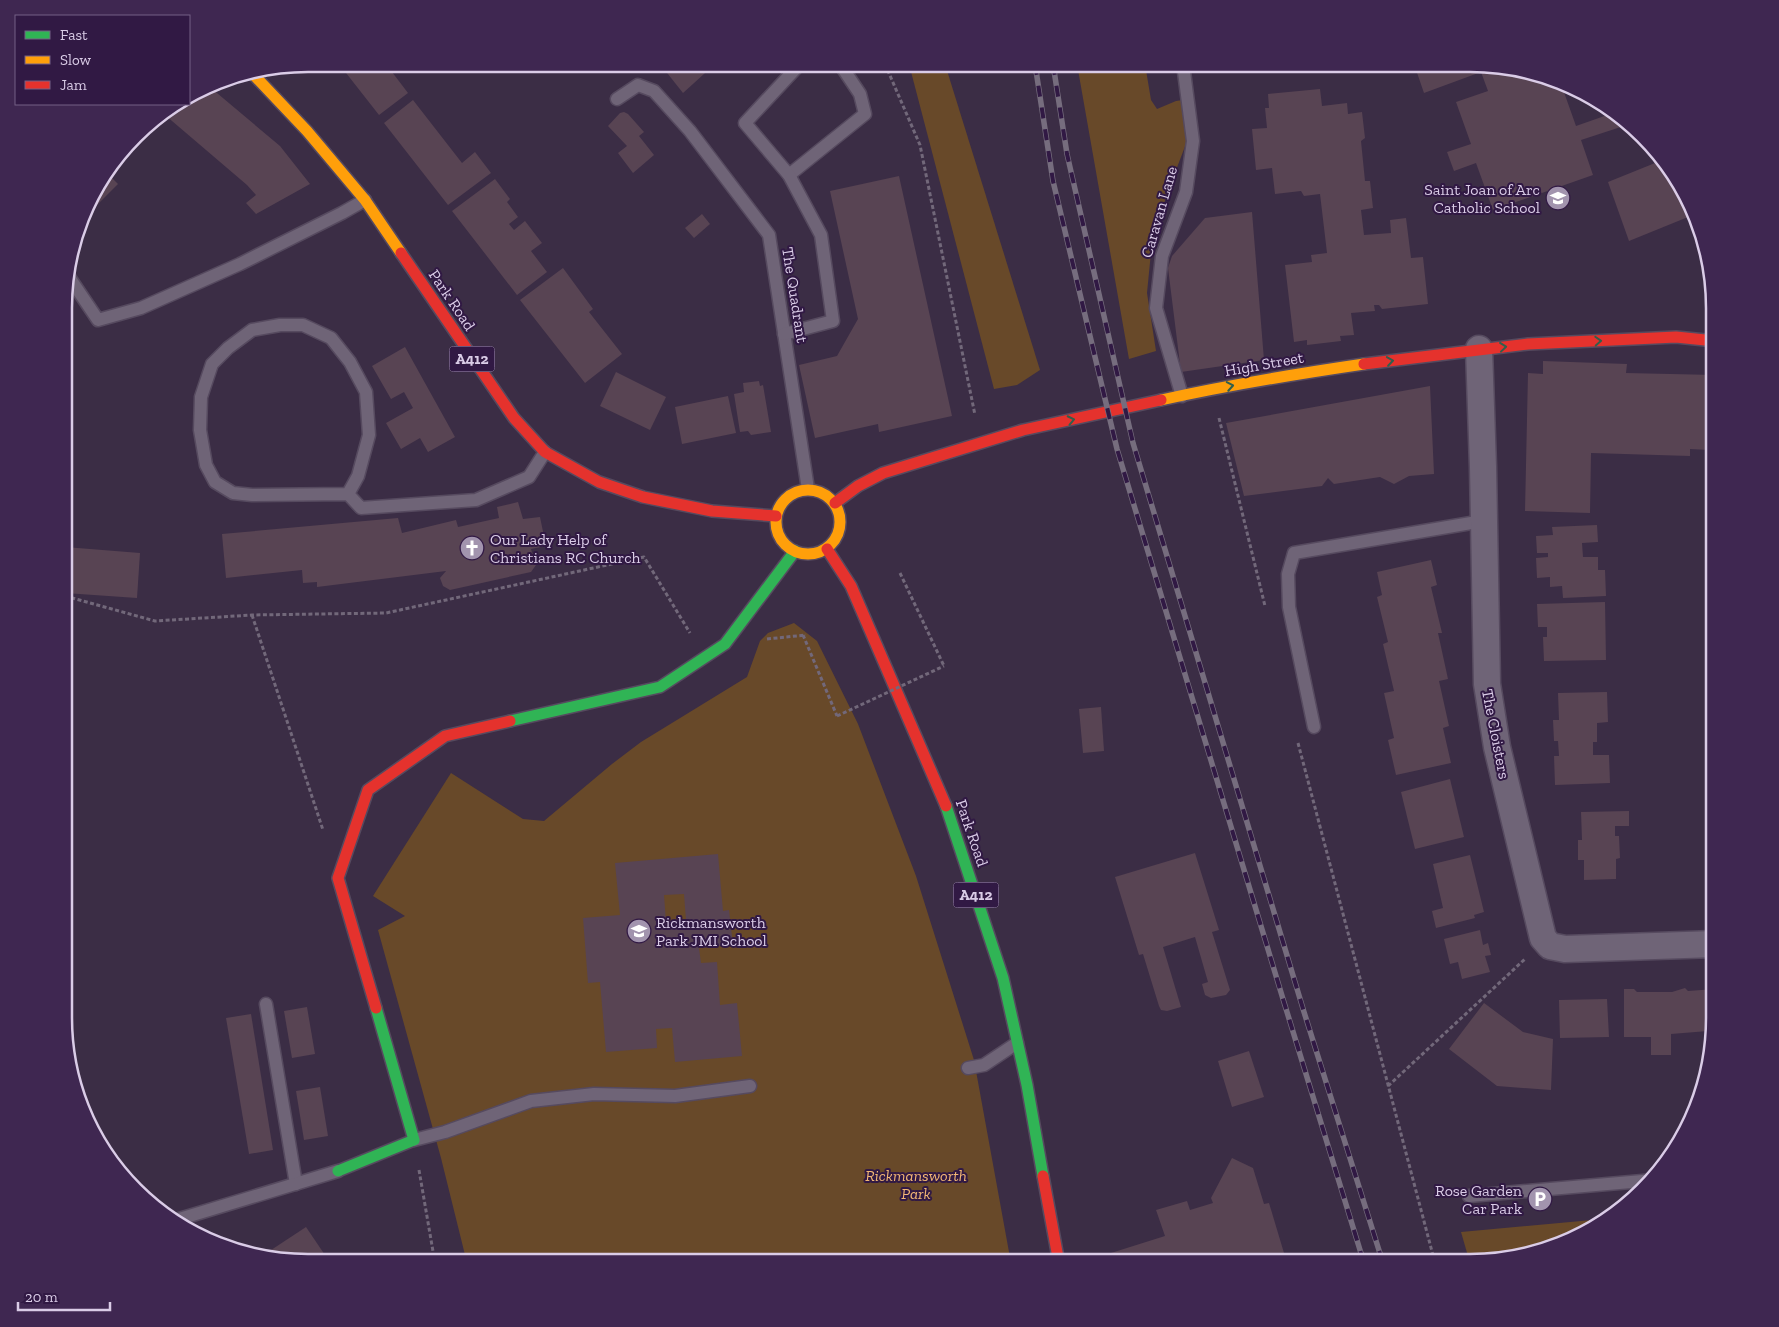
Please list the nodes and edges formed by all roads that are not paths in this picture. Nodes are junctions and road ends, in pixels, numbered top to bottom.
1 (793, 72) edge
2 (845, 72) edge
3 (1183, 72) edge
4 (257, 79) edge
5 (617, 99) dead end
6 (789, 175) junction
7 (365, 200) junction
8 (74, 285) edge
9 (784, 334) junction
10 (1706, 340) edge
11 (1479, 349) junction
12 (1182, 396) junction
13 (545, 452) junction
14 (808, 489) junction
15 (348, 494) junction
16 (835, 503) junction
17 (776, 516) junction
18 (1483, 521) junction
19 (827, 548) junction
20 (795, 551) junction
21 (1314, 727) dead end
22 (1706, 944) edge
23 (266, 1004) dead end
24 (1017, 1043) junction
25 (968, 1068) dead end
26 (750, 1086) dead end
27 (414, 1140) junction
28 (338, 1171) joint
29 (1641, 1181) edge
30 (296, 1184) junction
31 (1469, 1196) dead end
32 (183, 1218) edge
33 (1057, 1254) edge

1 - 6 lane
2 - 6 lane
3 - 12 lane, Caravan Lane
4 - 7 street, Park Road / A412
5 - 9 lane, The Quadrant
6 - 9 lane
7 - 8 lane
7 - 13 street, Park Road / A412
9 - 14 lane, The Quadrant
11 -> 10 street, High Street
12 -> 11 street, High Street
11 - 18 street, The Cloisters
16 -> 12 street, High Street
13 - 15 lane
13 - 17 street, Park Road / A412
14 - 16 street
14 - 17 street
15 - 15 lane
16 - 19 street
17 - 20 street
18 - 21 lane
18 - 22 street, The Cloisters
19 - 20 street
19 - 24 street, Park Road / A412
20 - 27 street
23 - 30 lane
24 - 25 lane
24 - 33 street, Park Road / A412
26 - 27 lane
27 - 28 street
28 - 30 lane
29 - 31 lane
30 - 32 lane

